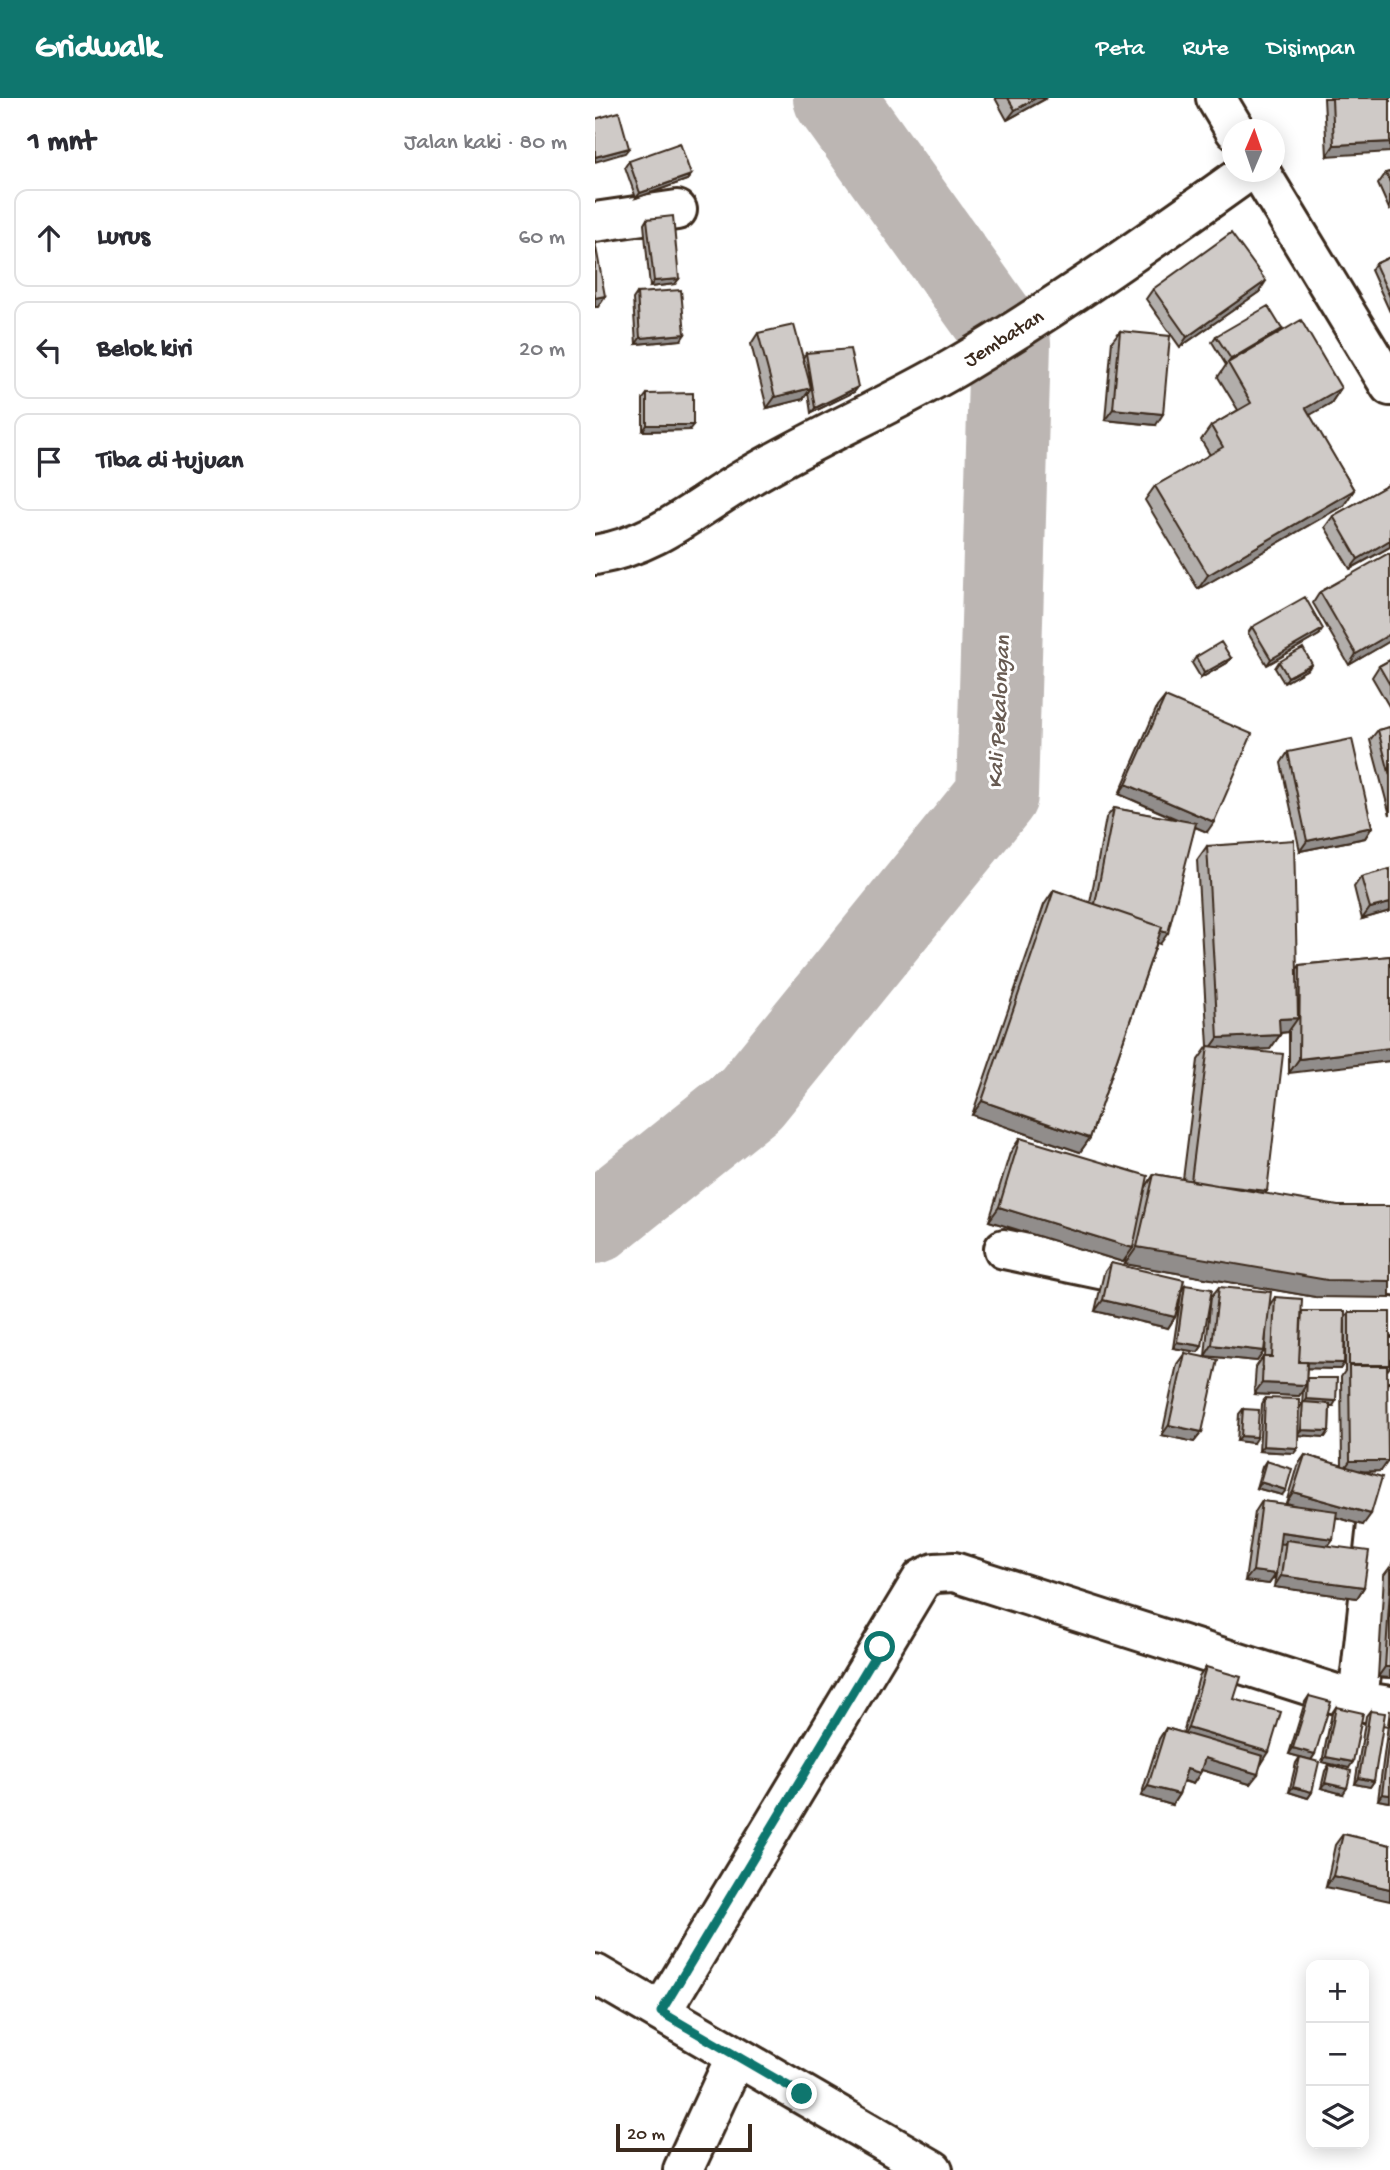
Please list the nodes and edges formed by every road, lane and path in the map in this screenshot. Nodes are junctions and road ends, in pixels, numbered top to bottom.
1 (1216, 98) edge
2 (1228, 119) edge
3 (1233, 182) edge
4 (1267, 182) edge
5 (677, 209) dead end
6 (595, 222) edge
7 (1390, 386) edge
8 (595, 555) edge
9 (1003, 1249) dead end
10 (1390, 1317) edge
11 (1390, 1403) edge
12 (1374, 1703) edge
13 (595, 1974) edge
14 (661, 2012) junction
15 (736, 2056) junction
16 (683, 2170) edge
17 (933, 2170) edge

1 - 2 street
3 - 8 street, Jembatan
4 - 7 street
5 - 6 street
9 - 10 street
11 - 12 street
12 - 14 street
13 - 14 street
14 - 15 street
15 - 16 street
15 - 17 street

